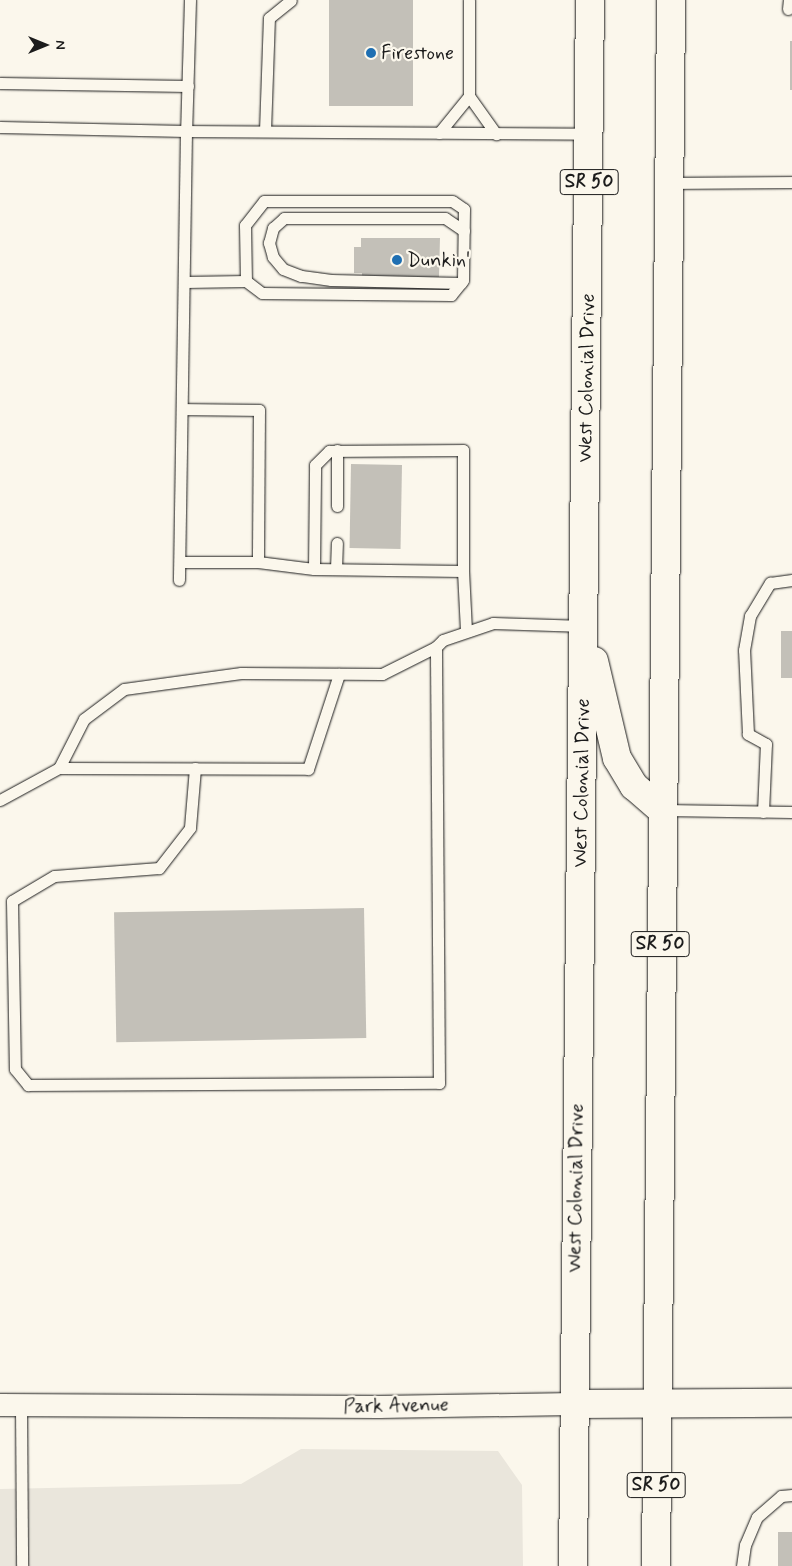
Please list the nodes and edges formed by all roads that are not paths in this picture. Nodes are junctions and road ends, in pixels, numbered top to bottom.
1 (190, 0) edge
2 (291, 0) edge
3 (469, 0) edge
4 (590, 0) edge
5 (671, 0) edge
6 (0, 84) edge
7 (188, 86) junction
8 (469, 96) junction
9 (0, 127) edge
10 (186, 131) junction
11 (265, 131) junction
12 (439, 133) junction
13 (496, 134) junction
14 (590, 134) junction
15 (792, 182) edge
16 (670, 183) junction
17 (464, 231) junction
18 (246, 281) junction
19 (185, 282) junction
20 (461, 283) junction
21 (182, 409) junction
22 (337, 450) junction
23 (337, 506) dead end
24 (337, 543) dead end
25 (180, 562) junction
26 (258, 562) junction
27 (314, 569) junction
28 (336, 569) junction
29 (462, 571) junction
30 (179, 580) dead end
31 (792, 580) edge
32 (585, 626) junction
33 (466, 631) junction
34 (436, 647) junction
35 (339, 674) junction
36 (59, 768) junction
37 (195, 768) junction
38 (0, 800) edge
39 (662, 810) junction
40 (763, 812) junction
41 (792, 812) edge
42 (792, 1402) edge
43 (656, 1403) junction
44 (574, 1404) junction
45 (11, 1405) edge
46 (792, 1495) edge
47 (22, 1566) edge
48 (574, 1566) edge
49 (656, 1566) edge
50 (742, 1566) edge

1 - 7 lane
2 - 11 lane
3 - 8 lane
4 - 14 main road, West Colonial Drive / SR 50
5 - 16 main road, SR 50
6 - 7 lane
7 - 10 lane
8 - 12 lane
8 - 13 lane
9 - 10 lane
10 - 11 lane
10 - 19 lane
11 - 12 lane
12 - 13 lane
13 - 14 lane
14 - 32 main road, West Colonial Drive / SR 50
15 - 16 lane
16 - 39 main road, SR 50
17 - 18 lane
17 - 20 lane
17 - 20 lane
18 - 19 lane
18 - 20 lane
19 - 21 lane
21 - 25 lane
21 - 26 lane
22 - 23 lane
22 - 27 lane
22 - 29 lane
24 - 28 lane
25 - 26 lane
25 - 30 lane
26 - 27 lane
27 - 28 lane
28 - 29 lane
29 - 33 lane
31 - 40 lane
32 - 33 lane
32 - 39 main road
32 - 44 main road, West Colonial Drive / SR 50
33 - 34 lane
34 - 35 lane
34 - 37 lane
35 - 36 lane
35 - 37 lane
36 - 37 lane
36 - 38 lane
39 - 40 lane
39 - 43 main road, SR 50
40 - 41 lane
42 - 43 main road, Park Avenue
43 - 44 main road, Park Avenue
43 - 49 main road, SR 50
44 - 45 street, Park Avenue
44 - 48 main road, West Colonial Drive / SR 50
45 - 47 lane
46 - 50 lane

